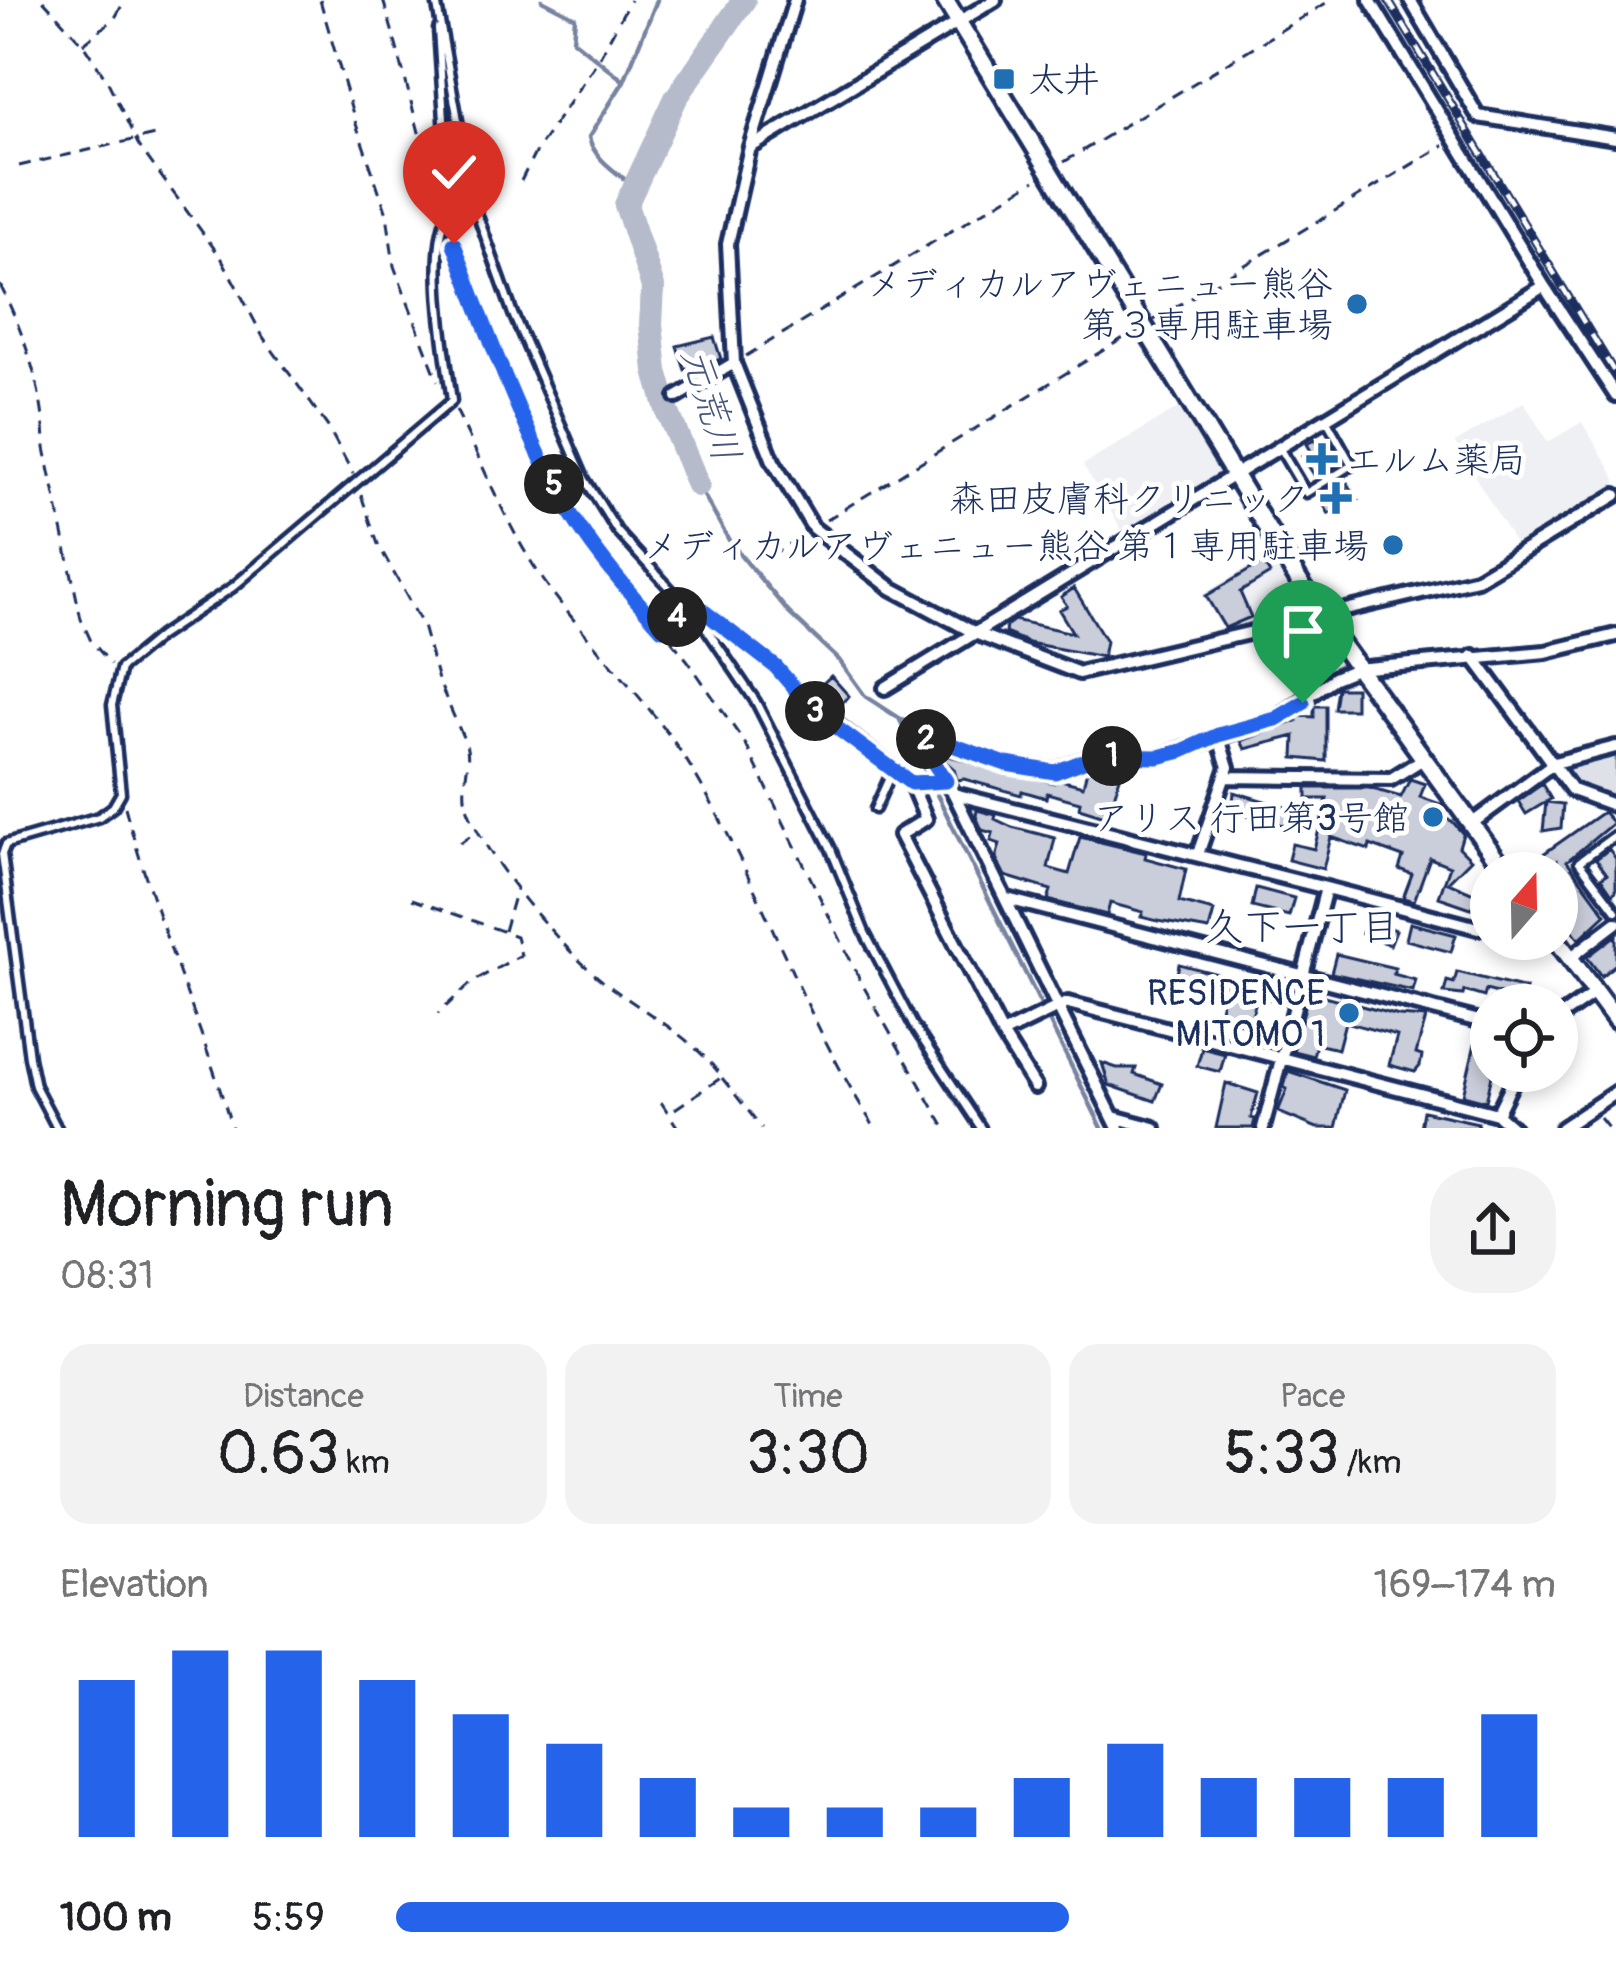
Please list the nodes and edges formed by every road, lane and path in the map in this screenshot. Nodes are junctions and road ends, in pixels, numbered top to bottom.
1 (43, 0) edge
2 (125, 0) edge
3 (320, 0) edge
4 (383, 0) edge
5 (630, 0) edge
6 (795, 0) edge
7 (945, 0) edge
8 (995, 0) edge
9 (1330, 0) edge
10 (1370, 0) edge
11 (1410, 0) edge
12 (437, 4) edge
13 (958, 22) junction
14 (83, 44) junction
15 (159, 134) dead end
16 (1616, 137) edge
17 (135, 138) junction
18 (1455, 138) junction
19 (751, 147) junction
20 (19, 166) dead end
21 (1049, 171) junction
22 (521, 181) dead end
23 (445, 218) junction
24 (0, 285) edge
25 (1544, 286) junction
26 (1144, 326) junction
27 (734, 363) junction
28 (1616, 396) edge
29 (677, 397) dead end
30 (452, 401) junction
31 (1326, 419) junction
32 (1280, 448) junction
33 (1375, 448) dead end
34 (1350, 462) junction
35 (1342, 472) junction
36 (1234, 476) junction
37 (357, 482) junction
38 (1616, 495) edge
39 (1359, 501) dead end
40 (813, 528) junction
41 (770, 556) dead end
42 (680, 600) junction
43 (688, 608) junction
44 (1321, 617) junction
45 (662, 629) junction
46 (975, 633) junction
47 (1616, 635) edge
48 (1473, 656) junction
49 (121, 668) junction
50 (1357, 669) junction
51 (885, 688) dead end
52 (805, 700) joint
53 (1218, 735) junction
54 (1616, 747) edge
55 (1423, 759) junction
56 (1554, 763) junction
57 (893, 769) junction
58 (1225, 777) junction
59 (942, 782) junction
60 (914, 783) junction
61 (122, 793) junction
62 (954, 794) junction
63 (1616, 806) edge
64 (875, 809) dead end
65 (1472, 824) junction
66 (478, 830) junction
67 (1616, 839) edge
68 (3, 841) edge
69 (460, 843) dead end
70 (1493, 852) edge
71 (1198, 854) junction
72 (517, 887) junction
73 (1326, 888) junction
74 (412, 899) dead end
75 (1007, 899) junction
76 (1616, 911) edge
77 (1616, 923) edge
78 (1470, 926) edge
79 (503, 932) junction
80 (1578, 952) edge
81 (1572, 960) edge
82 (1303, 976) junction
83 (1596, 992) junction
84 (1578, 1004) edge
85 (1055, 1008) junction
86 (438, 1014) dead end
87 (1470, 1019) edge
88 (1616, 1020) edge
89 (1002, 1034) junction
90 (1281, 1058) junction
91 (722, 1078) junction
92 (1035, 1087) dead end
93 (1508, 1092) edge
94 (1616, 1093) edge
95 (661, 1102) dead end
96 (1596, 1112) dead end
97 (669, 1114) junction
98 (1497, 1114) junction
99 (1115, 1123) edge
100 (57, 1128) edge
101 (232, 1128) edge
102 (677, 1128) edge
103 (762, 1128) edge
104 (875, 1128) edge
105 (945, 1128) edge
106 (981, 1128) edge
107 (1154, 1128) edge
108 (1263, 1128) edge
109 (1513, 1128) edge
110 (1562, 1128) edge
111 (1608, 1128) edge

1 - 14 path
2 - 14 path
3 - 30 path
4 - 23 path
5 - 22 path
6 - 19 street
7 - 13 street
8 - 13 street
9 - 21 path
10 - 18 street
11 - 16 street
12 - 23 lane
12 - 42 lane
13 - 19 street
13 - 21 street
14 - 17 path
15 - 17 path
17 - 20 path
17 - 37 path
18 - 25 street
18 - 26 path
19 - 27 street
21 - 26 street
21 - 27 path
23 - 30 lane
23 - 45 path
24 - 49 path
25 - 28 street
25 - 31 street
26 - 36 street
26 - 40 path
27 - 29 street
27 - 40 street
30 - 37 lane
30 - 104 path
31 - 32 street
31 - 34 lane
32 - 35 lane
32 - 36 street
33 - 34 path
34 - 35 lane
35 - 39 path
36 - 44 street
36 - 46 street
37 - 49 lane
37 - 66 path
38 - 44 street
40 - 41 path
40 - 46 street
42 - 43 lane
42 - 52 lane
43 - 45 path
43 - 106 lane
44 - 46 street
44 - 50 street
45 - 105 path
46 - 51 street
47 - 48 street
48 - 50 street
48 - 56 street
49 - 61 lane
50 - 53 street
50 - 55 street
52 - 57 street
53 - 58 street
53 - 59 street
54 - 56 street
55 - 58 street
55 - 65 street
56 - 63 street
56 - 65 street
57 - 60 street
57 - 64 lane
58 - 71 street
59 - 60 street
59 - 62 street
60 - 89 street
61 - 68 lane
61 - 101 path
62 - 71 street
62 - 75 street
65 - 70 street
66 - 69 path
66 - 72 path
67 - 76 lane
68 - 100 lane
71 - 73 street
72 - 79 path
72 - 91 path
73 - 78 street
73 - 82 street
74 - 79 path
75 - 82 street
75 - 85 street
77 - 80 street
79 - 86 path
81 - 83 street
82 - 87 street
82 - 90 street
83 - 84 street
83 - 88 street
85 - 89 street
85 - 90 street
85 - 99 street
89 - 92 street
90 - 98 street
90 - 108 street
91 - 97 path
91 - 103 path
93 - 98 street
94 - 110 street
95 - 97 path
96 - 111 path
97 - 102 path
98 - 109 street
99 - 107 street

